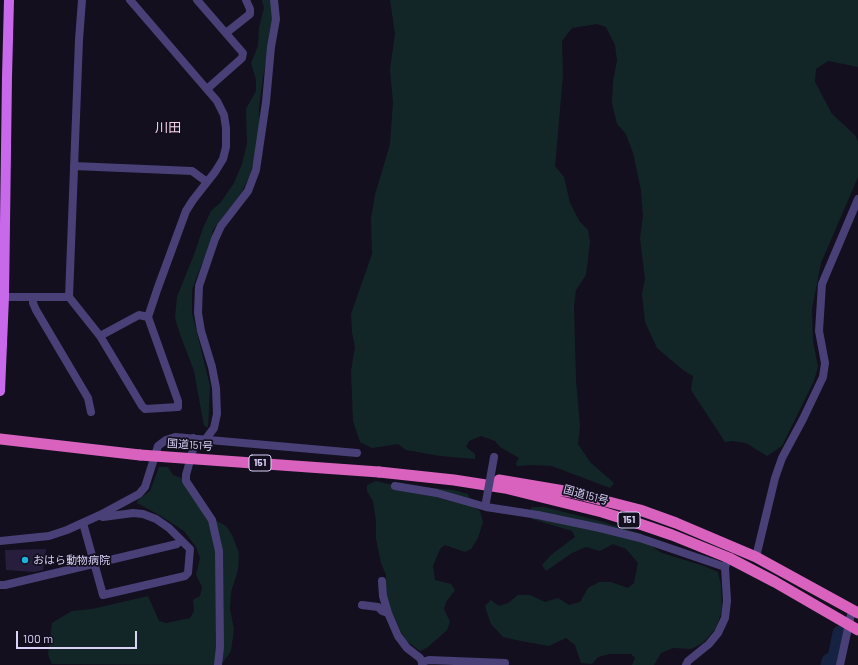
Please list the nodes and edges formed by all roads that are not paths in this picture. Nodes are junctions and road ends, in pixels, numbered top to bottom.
1 (9, 0) edge
2 (82, 0) edge
3 (130, 0) edge
4 (197, 0) edge
5 (246, 0) edge
6 (274, 0) edge
7 (226, 34) junction
8 (3, 76) edge
9 (207, 89) junction
10 (74, 166) junction
11 (207, 182) junction
12 (858, 199) edge
13 (4, 297) junction
14 (33, 297) junction
15 (69, 297) junction
16 (148, 317) junction
17 (100, 336) junction
18 (1, 354) edge
19 (0, 391) edge
20 (90, 412) dead end
21 (193, 438) junction
22 (0, 439) edge
23 (205, 440) junction
24 (357, 453) dead end
25 (494, 457) dead end
26 (379, 472) junction
27 (394, 486) dead end
28 (486, 504) junction
29 (100, 515) junction
30 (485, 516) dead end
31 (83, 523) junction
32 (181, 540) junction
33 (0, 541) edge
34 (756, 556) junction
35 (727, 562) junction
36 (94, 564) junction
37 (382, 582) dead end
38 (0, 584) edge
39 (362, 604) dead end
40 (855, 612) edge
41 (388, 613) junction
42 (854, 627) edge
43 (422, 663) edge
44 (505, 663) dead end
45 (218, 665) edge
46 (686, 665) edge
47 (840, 665) edge

1 - 8 main road
2 - 10 street
3 - 9 street
4 - 7 street
5 - 7 street
6 - 23 street
7 - 9 street
8 - 13 main road
9 - 11 street
10 - 11 street
10 - 15 street
11 - 16 street
12 - 34 street
13 - 14 street
13 - 18 main road
14 - 15 street
14 - 20 street
15 - 17 street
16 - 17 street
16 - 17 street
18 - 19 main road
21 - 23 street
21 - 29 street
21 - 45 street
22 - 26 highway, 国道151号 / 151, bridge
23 - 24 street
25 - 28 street, bridge
26 - 34 highway, 国道151号 / 151
26 - 35 highway, 国道151号 / 151
27 - 28 street
28 - 30 street
28 - 35 street
29 - 31 street
29 - 32 street
31 - 33 street
31 - 36 street
32 - 36 street
32 - 36 street
34 - 40 highway, 国道151号 / 151
35 - 42 highway, 国道151号 / 151
35 - 46 street
36 - 38 street
37 - 41 street
39 - 41 street
40 - 42 street
41 - 43 street
42 - 47 street
43 - 44 street

